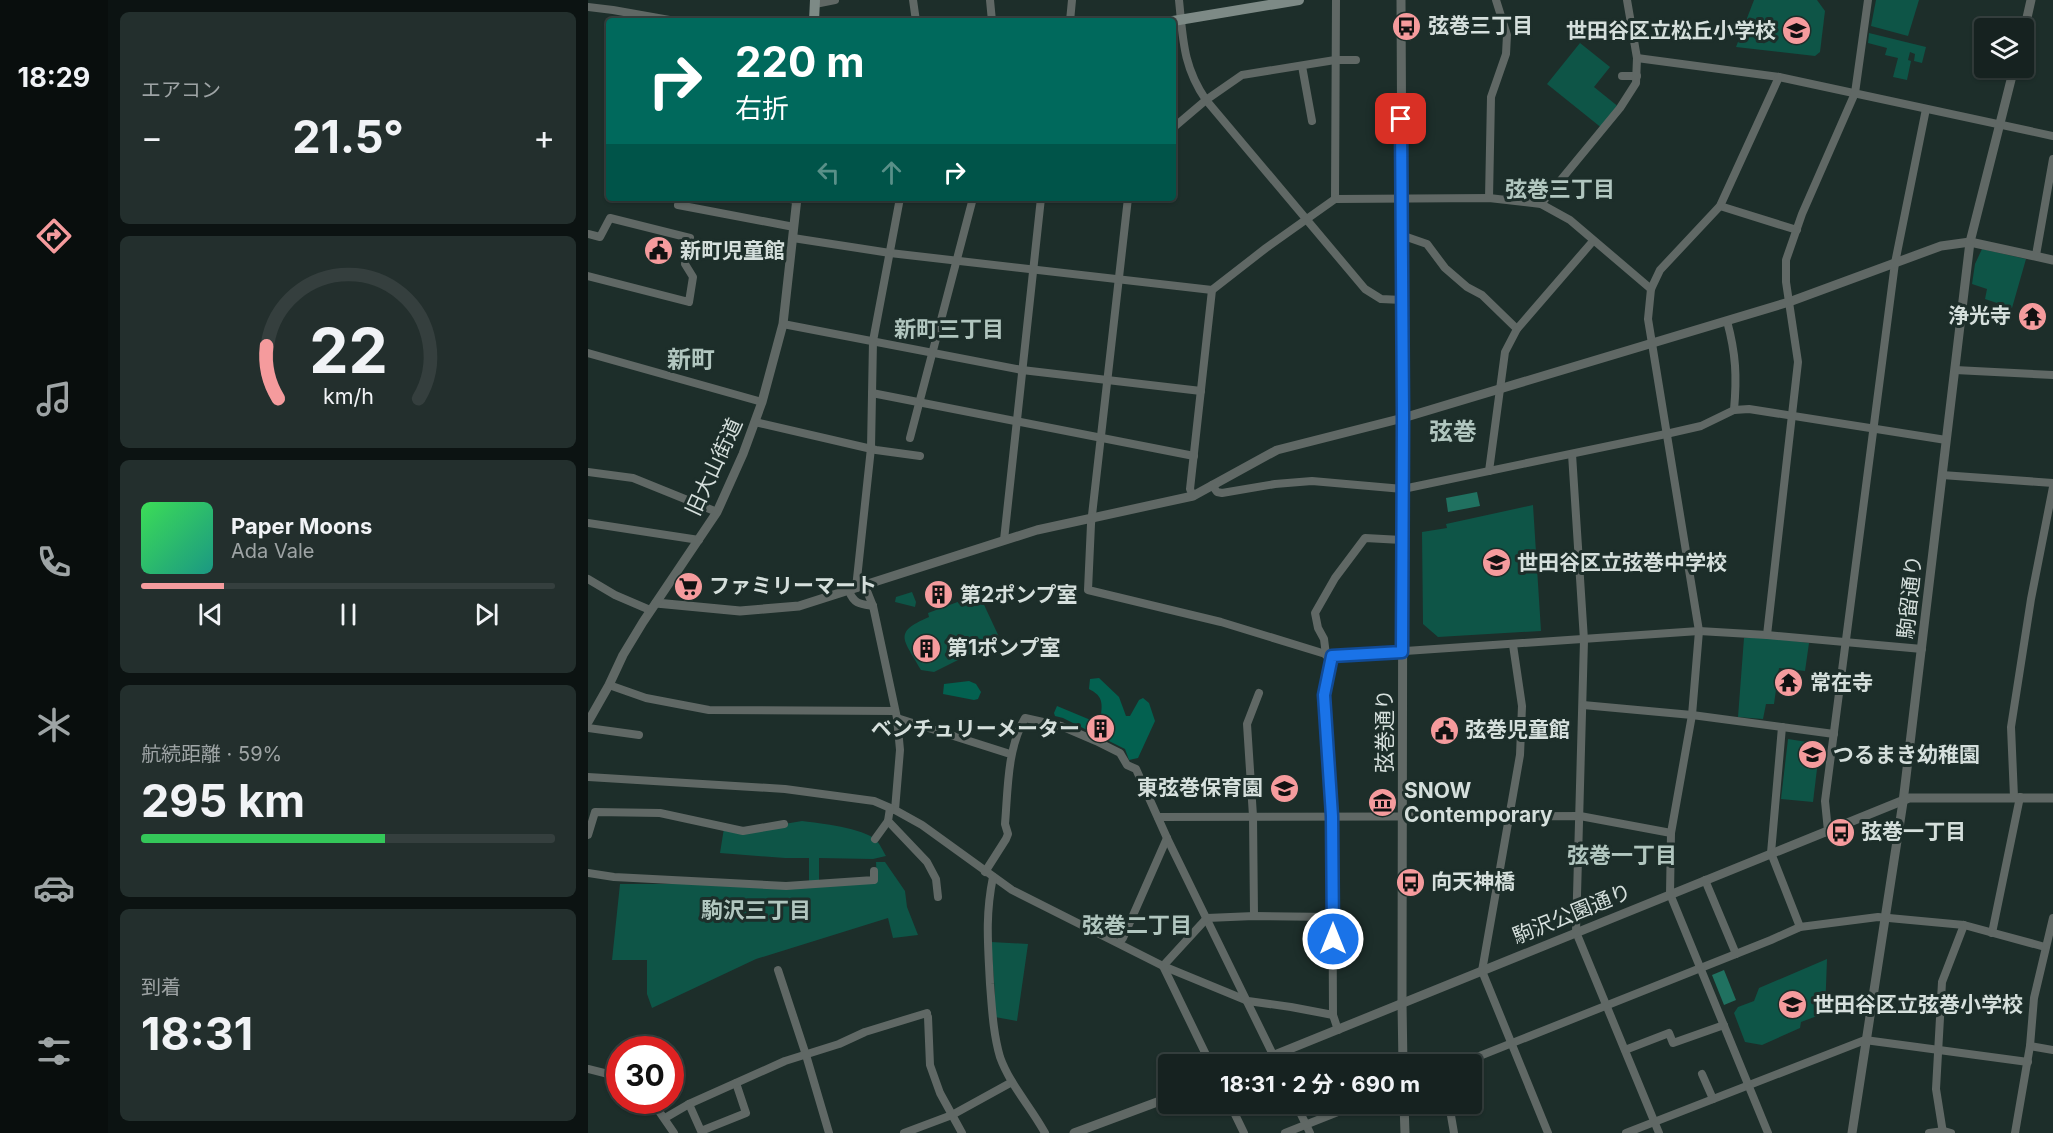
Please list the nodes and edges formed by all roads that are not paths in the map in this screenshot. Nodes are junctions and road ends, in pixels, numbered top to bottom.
1 (835, 0) edge
2 (913, 0) edge
3 (990, 0) edge
4 (1072, 0) edge
5 (1179, 0) edge
6 (1299, 0) edge
7 (1336, 0) edge
8 (1401, 0) edge
9 (1496, 0) edge
10 (1627, 0) edge
11 (1868, 0) edge
12 (2031, 0) edge
13 (815, 2) edge
14 (588, 7) edge
15 (660, 18) edge
16 (814, 18) edge
17 (916, 18) edge
18 (992, 18) edge
19 (1070, 18) edge
20 (2027, 18) edge
21 (1177, 20) edge
22 (1637, 58) junction
23 (1335, 60) junction
24 (1356, 60) dead end
25 (1302, 66) junction
26 (1622, 76) dead end
27 (1637, 76) junction
28 (1779, 77) junction
29 (2012, 78) edge
30 (1855, 93) junction
31 (1206, 100) junction
32 (1926, 109) junction
33 (1312, 121) dead end
34 (1176, 125) edge
35 (2000, 126) junction
36 (2053, 136) edge
37 (2053, 159) edge
38 (1335, 198) junction
39 (1401, 198) junction
40 (1489, 198) junction
41 (797, 201) edge
42 (899, 201) edge
43 (972, 201) edge
44 (1041, 201) edge
45 (1128, 201) edge
46 (1541, 204) junction
47 (678, 205) dead end
48 (1720, 206) junction
49 (1307, 220) junction
50 (1797, 230) junction
51 (794, 232) junction
52 (588, 234) edge
53 (1401, 235) junction
54 (1593, 241) junction
55 (1970, 242) junction
56 (890, 253) junction
57 (2036, 255) junction
58 (2053, 260) edge
59 (956, 261) junction
60 (1895, 263) junction
61 (1033, 270) junction
62 (588, 276) edge
63 (1119, 279) junction
64 (1651, 289) junction
65 (1212, 290) junction
66 (1402, 300) junction
67 (1789, 302) junction
68 (1727, 321) junction
69 (783, 324) junction
70 (1517, 329) junction
71 (873, 341) junction
72 (1653, 344) junction
73 (588, 353) edge
74 (933, 353) junction
75 (1022, 370) junction
76 (1955, 370) junction
77 (2053, 375) edge
78 (1109, 380) junction
79 (1499, 389) junction
80 (1201, 391) junction
81 (872, 393) junction
82 (762, 402) junction
83 (920, 403) junction
84 (1734, 410) junction
85 (1792, 416) junction
86 (1403, 418) junction
87 (755, 422) junction
88 (1016, 422) junction
89 (1874, 429) junction
90 (1666, 434) junction
91 (910, 438) dead end
92 (1102, 438) junction
93 (1946, 440) junction
94 (871, 448) junction
95 (1572, 454) junction
96 (920, 456) dead end
97 (1194, 456) junction
98 (1489, 471) junction
99 (588, 472) edge
100 (1942, 475) junction
101 (1212, 485) junction
102 (2053, 485) edge
103 (1402, 489) junction
104 (1192, 496) junction
105 (717, 512) junction
106 (1093, 518) junction
107 (588, 523) edge
108 (699, 540) junction
109 (1004, 540) junction
110 (1402, 540) junction
111 (588, 579) edge
112 (856, 588) junction
113 (873, 606) junction
114 (653, 607) junction
115 (1699, 631) junction
116 (1767, 635) junction
117 (1584, 640) junction
118 (1846, 642) junction
119 (1513, 645) junction
120 (1922, 649) junction
121 (1402, 652) junction
122 (1329, 656) junction
123 (609, 685) junction
124 (1259, 693) dead end
125 (1583, 705) junction
126 (896, 714) junction
127 (1692, 715) junction
128 (588, 722) edge
129 (1782, 727) junction
130 (588, 728) edge
131 (1834, 734) junction
132 (639, 735) dead end
133 (1007, 753) dead end
134 (588, 777) edge
135 (2017, 797) junction
136 (2053, 798) edge
137 (1903, 802) junction
138 (893, 809) junction
139 (1252, 816) junction
140 (1332, 816) junction
141 (1403, 816) junction
142 (1511, 816) junction
143 (1580, 816) junction
144 (1158, 817) junction
145 (888, 820) junction
146 (784, 824) dead end
147 (1828, 831) junction
148 (1671, 833) junction
149 (588, 835) edge
150 (1167, 838) junction
151 (875, 839) dead end
152 (1771, 853) junction
153 (874, 871) dead end
154 (985, 872) junction
155 (588, 873) edge
156 (993, 877) junction
157 (1705, 880) junction
158 (1670, 894) junction
159 (938, 897) dead end
160 (1254, 916) junction
161 (1333, 917) junction
162 (1885, 917) junction
163 (1207, 918) junction
164 (2053, 918) edge
165 (1964, 925) junction
166 (1800, 927) junction
167 (1576, 932) junction
168 (1992, 933) junction
169 (1119, 943) junction
170 (2044, 950) junction
171 (1736, 954) junction
172 (2053, 954) edge
173 (1163, 966) junction
174 (1701, 968) junction
175 (778, 970) dead end
176 (1482, 971) junction
177 (1248, 1001) junction
178 (1402, 1004) junction
179 (1607, 1006) junction
180 (1333, 1015) junction
181 (1724, 1025) junction
182 (1338, 1030) junction
183 (1866, 1040) junction
184 (1511, 1043) junction
185 (2030, 1046) junction
186 (1625, 1050) junction
187 (1938, 1050) junction
188 (2053, 1050) edge
189 (1205, 1054) edge
190 (1274, 1054) edge
191 (1277, 1054) edge
192 (1403, 1054) edge
193 (806, 1055) junction
194 (1482, 1055) edge
195 (2028, 1062) junction
196 (588, 1069) edge
197 (606, 1074) edge
198 (1702, 1074) dead end
199 (1012, 1082) junction
200 (736, 1083) junction
201 (1749, 1086) junction
202 (1713, 1099) junction
203 (1158, 1102) edge
204 (689, 1104) junction
205 (661, 1114) edge
206 (1235, 1114) edge
207 (1301, 1114) edge
208 (1333, 1114) edge
209 (1404, 1114) edge
210 (1451, 1114) edge
211 (952, 1115) junction
212 (664, 1118) junction
213 (1654, 1122) junction
214 (1306, 1125) junction
215 (1098, 1129) edge
216 (1946, 1132) edge
217 (674, 1133) edge
218 (829, 1133) edge
219 (907, 1133) edge
220 (962, 1133) edge
221 (1045, 1133) edge
222 (1074, 1133) edge
223 (1244, 1133) edge
224 (1286, 1133) edge
225 (1310, 1133) edge
226 (1405, 1133) edge
227 (1454, 1133) edge
228 (1548, 1133) edge
229 (1628, 1133) edge
230 (1659, 1133) edge
231 (1768, 1133) edge
232 (1852, 1133) edge
233 (1929, 1133) edge
234 (2015, 1133) edge

1 - 13 street
2 - 17 street
3 - 18 street
4 - 19 street
5 - 21 street
6 - 21 main road
7 - 23 street
8 - 39 street, 弦巻通り
9 - 40 street
10 - 22 street
11 - 30 street
12 - 20 street
13 - 16 main road
14 - 15 street
21 - 31 street
22 - 27 street
22 - 28 street
23 - 24 street
23 - 25 street
23 - 38 street
25 - 31 street
25 - 33 street
26 - 27 street
27 - 46 street
28 - 30 street
28 - 48 street
29 - 35 street, 駒留通り
30 - 32 street
30 - 50 street
31 - 34 street
31 - 49 street
32 - 35 street
32 - 60 street
35 - 36 street
35 - 55 street, 駒留通り
37 - 57 street
38 - 39 street
38 - 49 street
39 - 40 street
39 - 53 street, 弦巻通り
40 - 46 street
41 - 51 street, 旧大山街道
42 - 56 street
43 - 59 street
44 - 61 street
45 - 63 street
46 - 54 street
47 - 51 street
48 - 50 street
48 - 64 street
49 - 65 street
49 - 66 street
50 - 67 street
51 - 56 street
51 - 69 street, 旧大山街道
52 - 62 street
53 - 66 street, 弦巻通り
53 - 70 street
54 - 64 street
54 - 70 street
55 - 57 street
55 - 60 street
55 - 76 street, 駒留通り
56 - 59 street
56 - 71 street
57 - 58 street
59 - 61 street
59 - 74 street
60 - 67 street
60 - 89 street
61 - 63 street
61 - 75 street
63 - 65 street
63 - 78 street
64 - 72 street
65 - 80 street
66 - 86 street, 弦巻通り
67 - 68 street
67 - 85 street
68 - 72 street
68 - 84 street
69 - 71 street
69 - 82 street, 旧大山街道
70 - 79 street
71 - 74 street
71 - 81 street
72 - 79 street
72 - 90 street
73 - 82 street
74 - 75 street
74 - 83 street
75 - 78 street
75 - 88 street
76 - 77 street
76 - 93 street, 駒留通り
78 - 80 street
78 - 92 street
79 - 86 street
79 - 98 street
80 - 97 street
81 - 83 street
81 - 94 street
82 - 87 street, 旧大山街道
83 - 88 street
83 - 91 street
84 - 85 street
84 - 90 street
85 - 89 street
85 - 116 street
86 - 101 street
86 - 103 street, 弦巻通り
87 - 94 street
87 - 105 street, 旧大山街道
88 - 92 street
88 - 109 street
89 - 93 street
89 - 118 street
90 - 95 street
90 - 115 street
92 - 97 street
92 - 106 street
93 - 100 street, 駒留通り
94 - 96 street
94 - 112 street
95 - 98 street
95 - 117 street
97 - 104 street
98 - 103 street
99 - 105 street
100 - 102 street
100 - 120 street, 駒留通り
101 - 103 street
101 - 104 street
102 - 135 street
103 - 110 street, 弦巻通り
104 - 106 street
105 - 108 street, 旧大山街道
106 - 109 street
106 - 122 street
107 - 108 street
108 - 114 street, 旧大山街道
109 - 112 street
110 - 121 street, 弦巻通り
110 - 122 street
111 - 114 street
112 - 113 street
112 - 113 street
112 - 114 street
113 - 126 street
114 - 123 street, 旧大山街道
115 - 116 street
115 - 117 street
115 - 127 street
116 - 118 street
117 - 119 street
117 - 125 street
118 - 120 street
118 - 131 street
119 - 121 street
119 - 142 street
120 - 137 street, 駒留通り
121 - 122 street
121 - 141 street, 弦巻通り
122 - 140 street
123 - 126 street
123 - 128 street, 旧大山街道
124 - 139 street
125 - 127 street
125 - 143 street
126 - 133 street
126 - 138 street
127 - 129 street
127 - 148 street
129 - 131 street
129 - 152 street
130 - 132 street
131 - 147 street
134 - 138 street
135 - 136 street, 駒沢公園通り
135 - 137 street, 駒沢公園通り
135 - 168 street
137 - 147 street, 駒沢公園通り
137 - 162 street, 駒留通り
138 - 145 street
138 - 154 street
139 - 140 street
139 - 144 street
139 - 160 street
140 - 141 street
140 - 161 street
141 - 142 street
141 - 178 street, 弦巻通り
142 - 143 street
142 - 176 street
143 - 148 street
143 - 167 street
144 - 150 street
144 - 154 street
145 - 151 street
145 - 159 street
146 - 149 street
147 - 152 street, 駒沢公園通り
148 - 158 street
150 - 163 street
150 - 169 street
152 - 157 street, 駒沢公園通り
152 - 166 street
153 - 155 street
154 - 156 street
156 - 169 street
156 - 199 street
157 - 158 street, 駒沢公園通り
157 - 171 street
158 - 167 street, 駒沢公園通り
158 - 174 street
160 - 161 street
160 - 163 street
161 - 180 street
162 - 165 street
162 - 166 street
162 - 183 street, 駒留通り
163 - 173 street
163 - 177 street
164 - 170 street
165 - 168 street
165 - 187 street
166 - 171 street
167 - 176 street, 駒沢公園通り
167 - 179 street
168 - 170 street
169 - 173 street
170 - 172 street
170 - 185 street
171 - 174 street
173 - 177 street
173 - 189 street
174 - 179 street
174 - 181 street
175 - 193 street
176 - 178 street, 駒沢公園通り
176 - 184 street
177 - 180 street
177 - 190 street
178 - 182 street, 駒沢公園通り
178 - 192 street, 弦巻通り
179 - 184 street
179 - 186 street
180 - 182 street
181 - 186 street
181 - 201 street
182 - 191 street, 駒沢公園通り
183 - 187 street
183 - 201 street
183 - 232 street, 駒留通り
184 - 194 street
184 - 228 street
185 - 188 street
185 - 195 street
186 - 213 street
187 - 195 street
187 - 216 street
193 - 200 street
193 - 211 street
193 - 218 street
195 - 234 street
196 - 197 street
198 - 202 street
199 - 211 street
199 - 221 street
200 - 204 street
200 - 204 street
201 - 202 street
201 - 231 street
202 - 213 street
203 - 215 street
204 - 212 street
205 - 212 street
206 - 223 street
207 - 214 street
208 - 214 street
209 - 226 street
210 - 227 street
211 - 219 street
211 - 220 street
212 - 217 street
213 - 229 street
213 - 230 street
214 - 224 street
214 - 225 street
215 - 222 street
216 - 233 street

